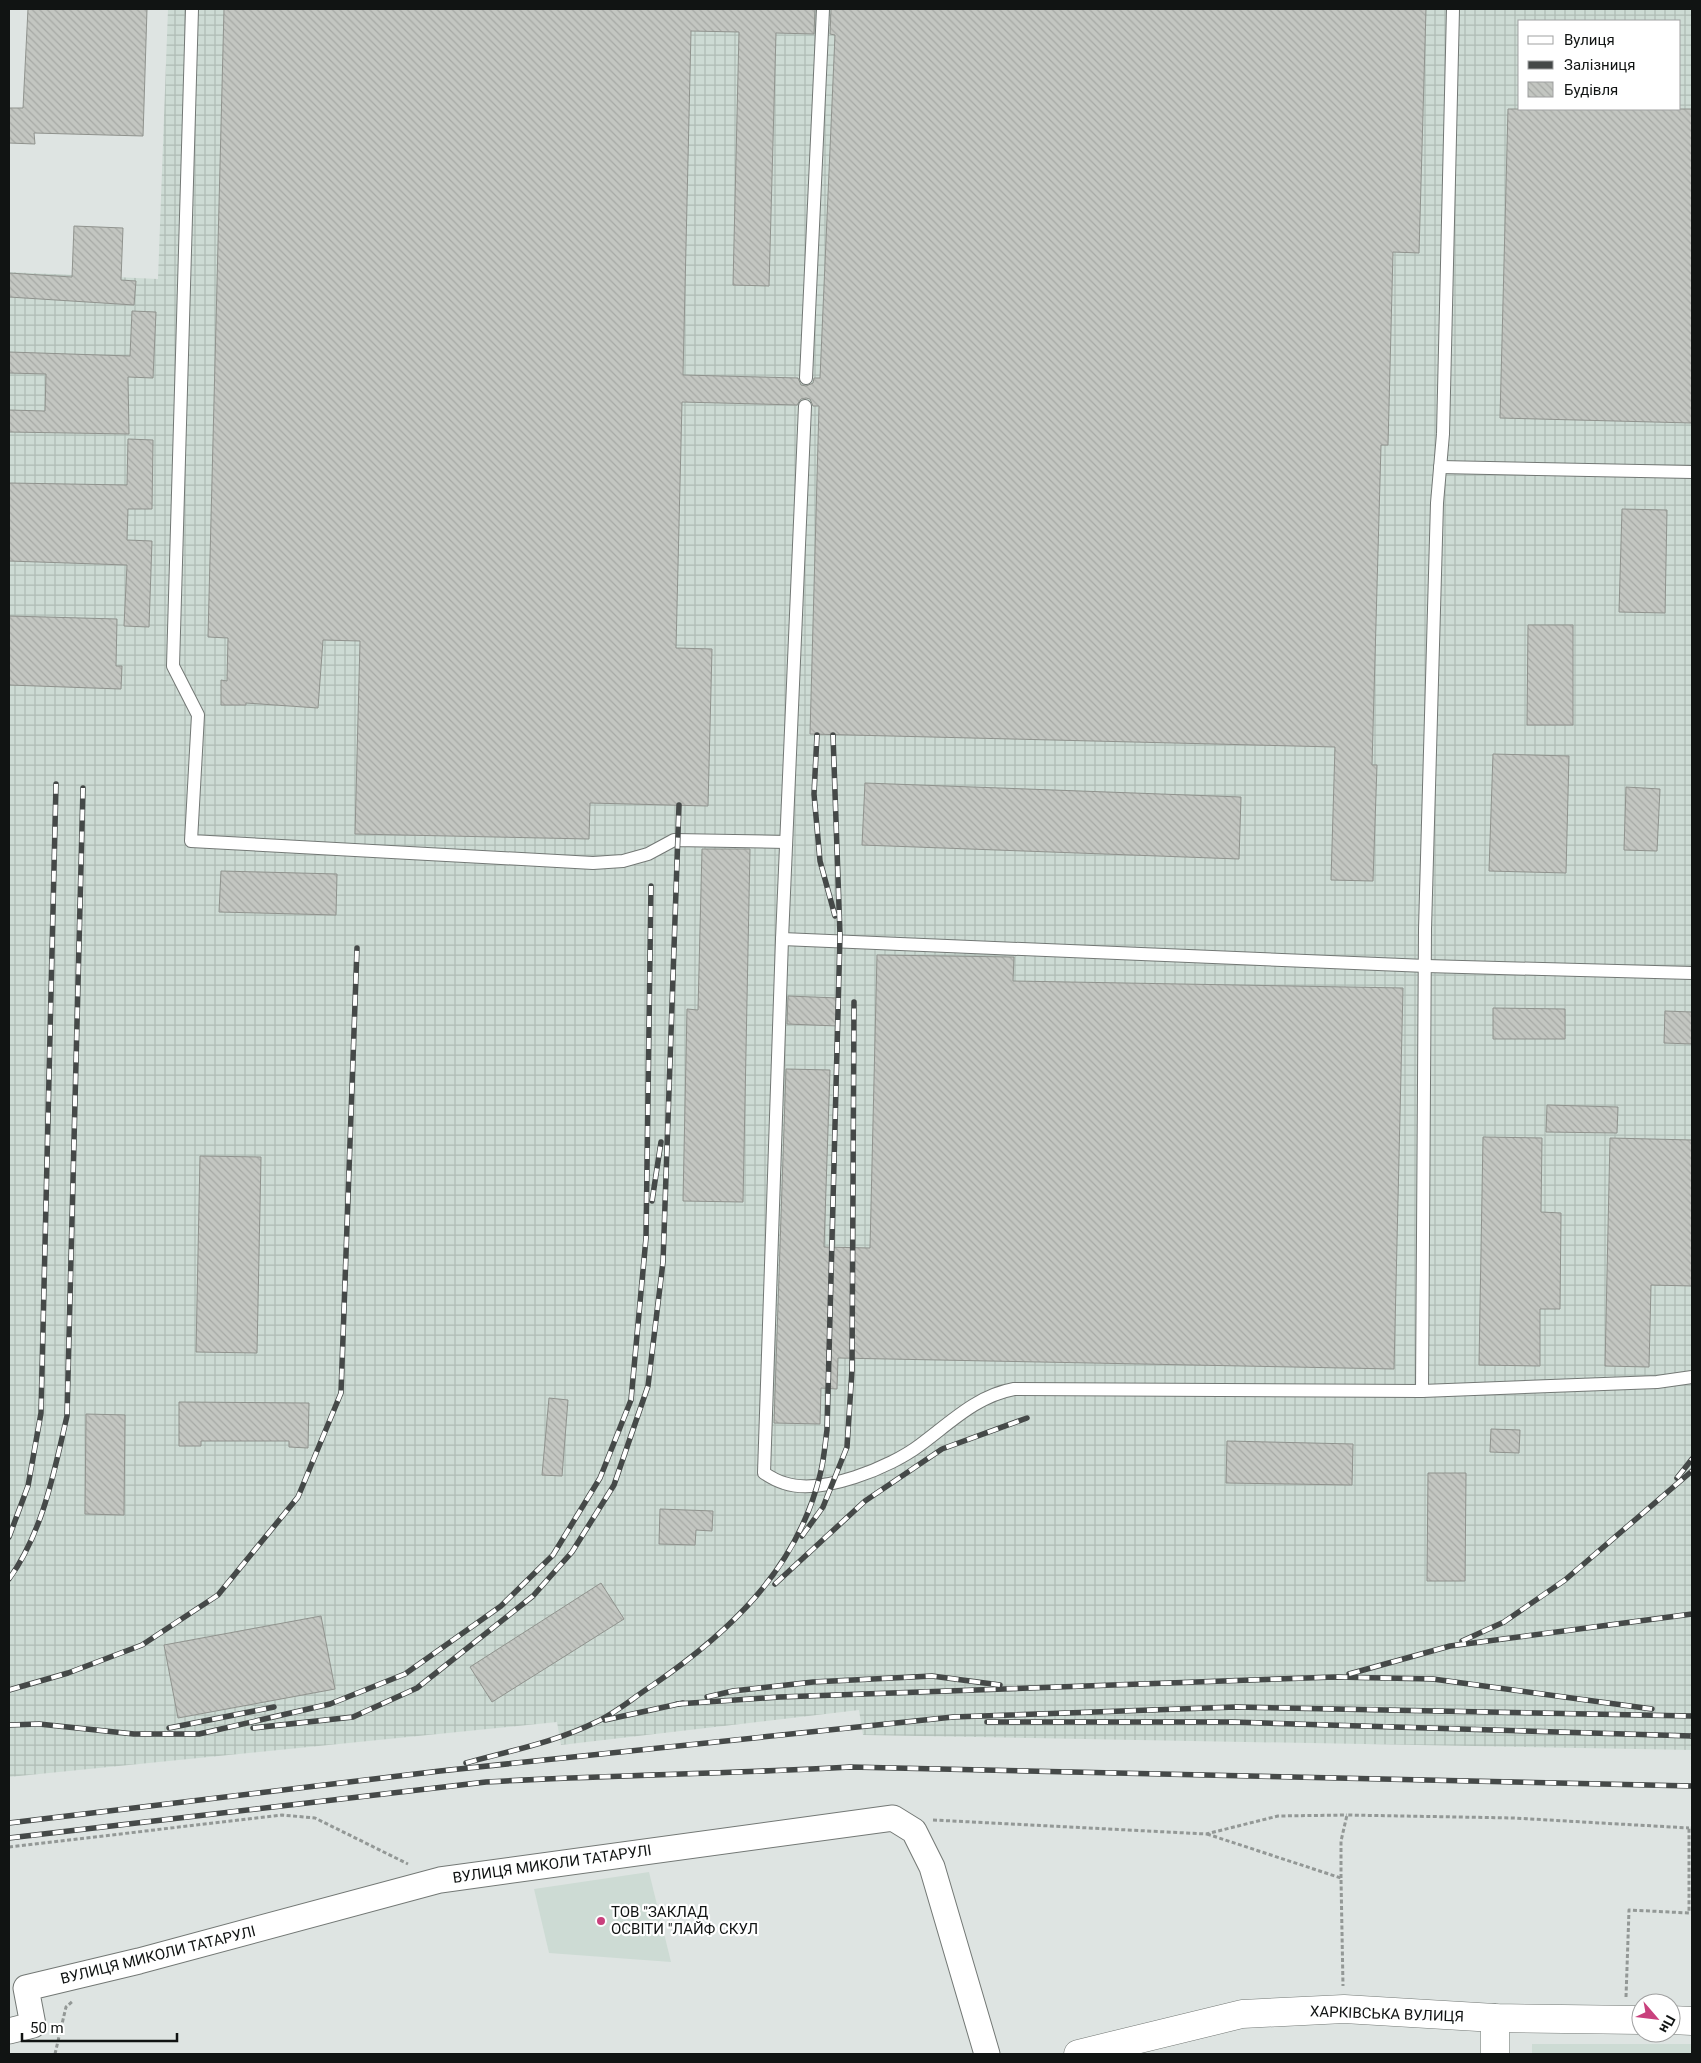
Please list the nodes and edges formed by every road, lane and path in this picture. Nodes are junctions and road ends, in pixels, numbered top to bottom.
1 (192, 9) edge
2 (823, 9) edge
3 (1453, 9) edge
4 (806, 378) dead end
5 (805, 406) dead end
6 (1440, 466) junction
7 (1692, 472) edge
8 (786, 842) junction
9 (782, 940) junction
10 (1426, 966) junction
11 (1692, 973) edge
12 (1692, 1377) edge
13 (1422, 1391) junction
14 (1347, 1815) junction
15 (930, 1820) dead end
16 (1691, 1828) edge
17 (1206, 1834) junction
18 (9, 1847) edge
19 (1341, 1878) junction
20 (440, 1880) junction
21 (1632, 1993) edge
22 (79, 1996) dead end
23 (1344, 2009) junction
24 (1495, 2018) junction
25 (1631, 2020) edge
26 (9, 2031) edge
27 (55, 2054) edge
28 (987, 2054) edge
29 (1078, 2054) edge
30 (1494, 2054) edge

1 - 8 lane
2 - 4 lane
3 - 6 lane
5 - 8 lane
6 - 7 lane
6 - 10 lane
8 - 9 lane
9 - 10 lane
9 - 13 lane
10 - 11 lane
10 - 13 lane
12 - 13 lane
14 - 16 path
14 - 17 path
14 - 19 path
15 - 17 path
16 - 21 path
17 - 19 path
18 - 20 path
19 - 23 path
20 - 26 street, ВУЛИЦЯ МИКОЛИ ТАТАРУЛІ
20 - 28 street, ВУЛИЦЯ МИКОЛИ ТАТАРУЛІ
22 - 27 path
23 - 24 street, ХАРКІВСЬКА ВУЛИЦЯ
23 - 29 street, ХАРКІВСЬКА ВУЛИЦЯ
24 - 25 street, ХАРКІВСЬКА ВУЛИЦЯ
24 - 30 street

